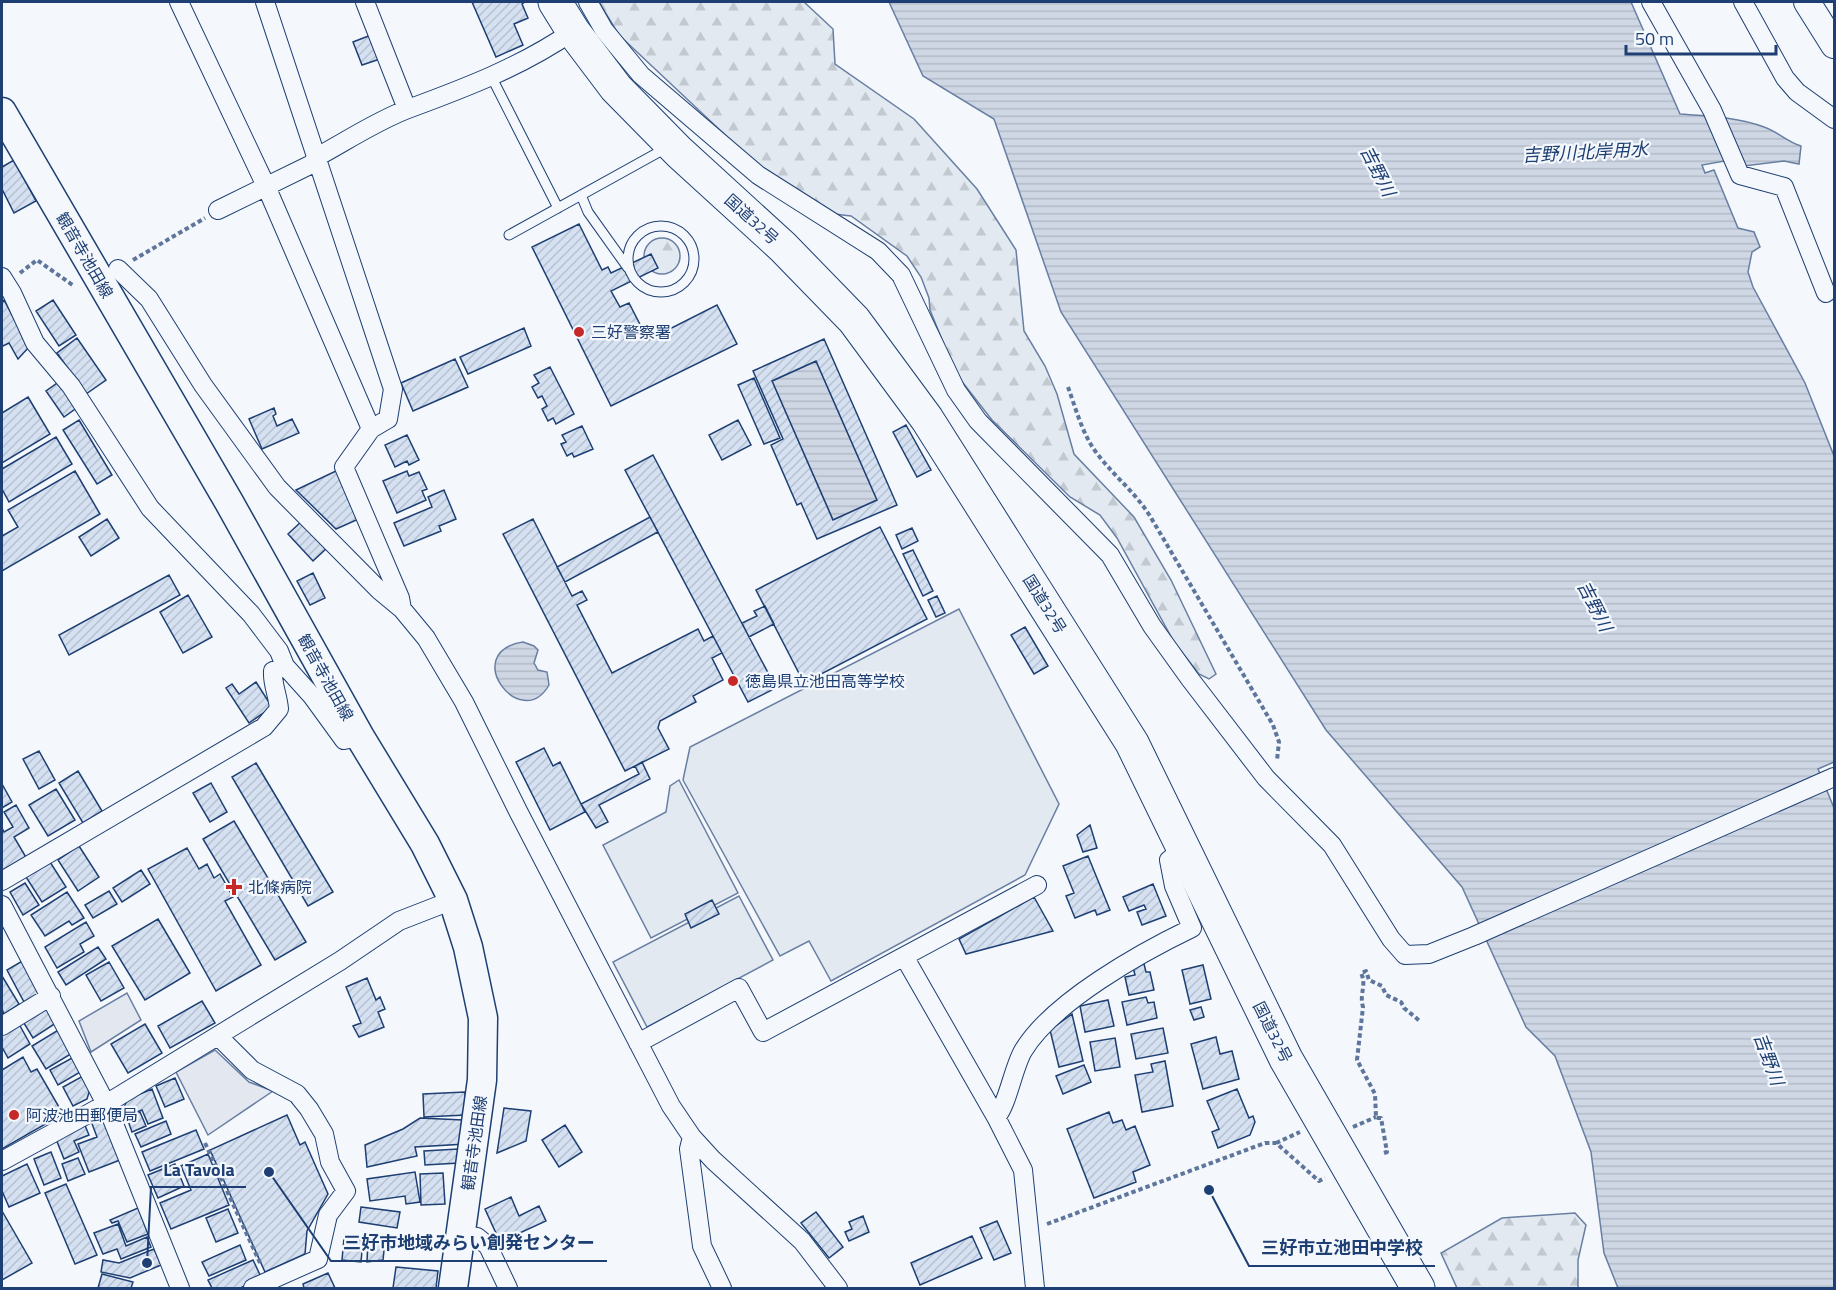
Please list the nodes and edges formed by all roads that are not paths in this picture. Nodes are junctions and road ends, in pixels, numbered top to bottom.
1 (179, 2) edge
2 (265, 2) edge
3 (365, 2) edge
4 (555, 2) edge
5 (588, 2) edge
6 (1651, 2) edge
7 (1743, 2) edge
8 (1808, 2) edge
9 (573, 31) junction
10 (1834, 45) edge
11 (491, 76) junction
12 (407, 109) junction
13 (2, 112) edge
14 (1834, 119) edge
15 (672, 145) junction
16 (316, 160) junction
17 (266, 186) junction
18 (581, 195) junction
19 (558, 208) junction
20 (218, 210) road end
21 (509, 236) dead end
22 (628, 268) junction
23 (118, 269) road end
24 (5, 283) edge
25 (1826, 293) dead end
26 (371, 429) junction
27 (402, 609) junction
28 (285, 666) junction
29 (360, 737) junction
30 (1834, 777) edge
31 (1184, 849) junction
32 (2, 881) edge
33 (1037, 885) dead end
34 (453, 900) junction
35 (2, 905) edge
36 (905, 958) junction
37 (51, 996) junction
38 (2, 1026) edge
39 (218, 1036) junction
40 (638, 1044) junction
41 (106, 1104) junction
42 (996, 1117) junction
43 (692, 1137) junction
44 (2, 1161) edge
45 (462, 1235) junction
46 (261, 1285) edge
47 (180, 1288) edge
48 (453, 1288) edge
49 (508, 1288) edge
50 (722, 1288) edge
51 (838, 1288) edge
52 (1035, 1288) edge
53 (1419, 1288) edge

1 - 17 street
2 - 16 street
3 - 12 street
4 - 9 highway, 国道32号
5 - 30 street
6 - 25 street
7 - 14 street
8 - 10 main road
9 - 11 street
9 - 15 highway, 国道32号
11 - 12 street
11 - 19 lane
12 - 16 street
13 - 29 main road, 観音寺池田線
15 - 18 lane
15 - 31 highway, 国道32号
16 - 17 street
16 - 26 street
17 - 20 street
17 - 26 street
18 - 19 lane
18 - 22 lane
19 - 21 lane
22 - 22 lane
23 - 27 street
24 - 28 street
26 - 27 street
27 - 40 street
28 - 29 street
28 - 32 street
29 - 34 main road, 観音寺池田線
31 - 42 street
31 - 53 highway, 国道32号
33 - 36 street
34 - 39 street
34 - 45 main road, 観音寺池田線
35 - 37 street
36 - 40 street
36 - 42 street
37 - 38 street
37 - 41 street
39 - 41 street
39 - 46 street
40 - 43 street
41 - 44 street
41 - 47 street
42 - 52 street
43 - 50 street
43 - 51 street
45 - 48 main road, 観音寺池田線
45 - 49 street

